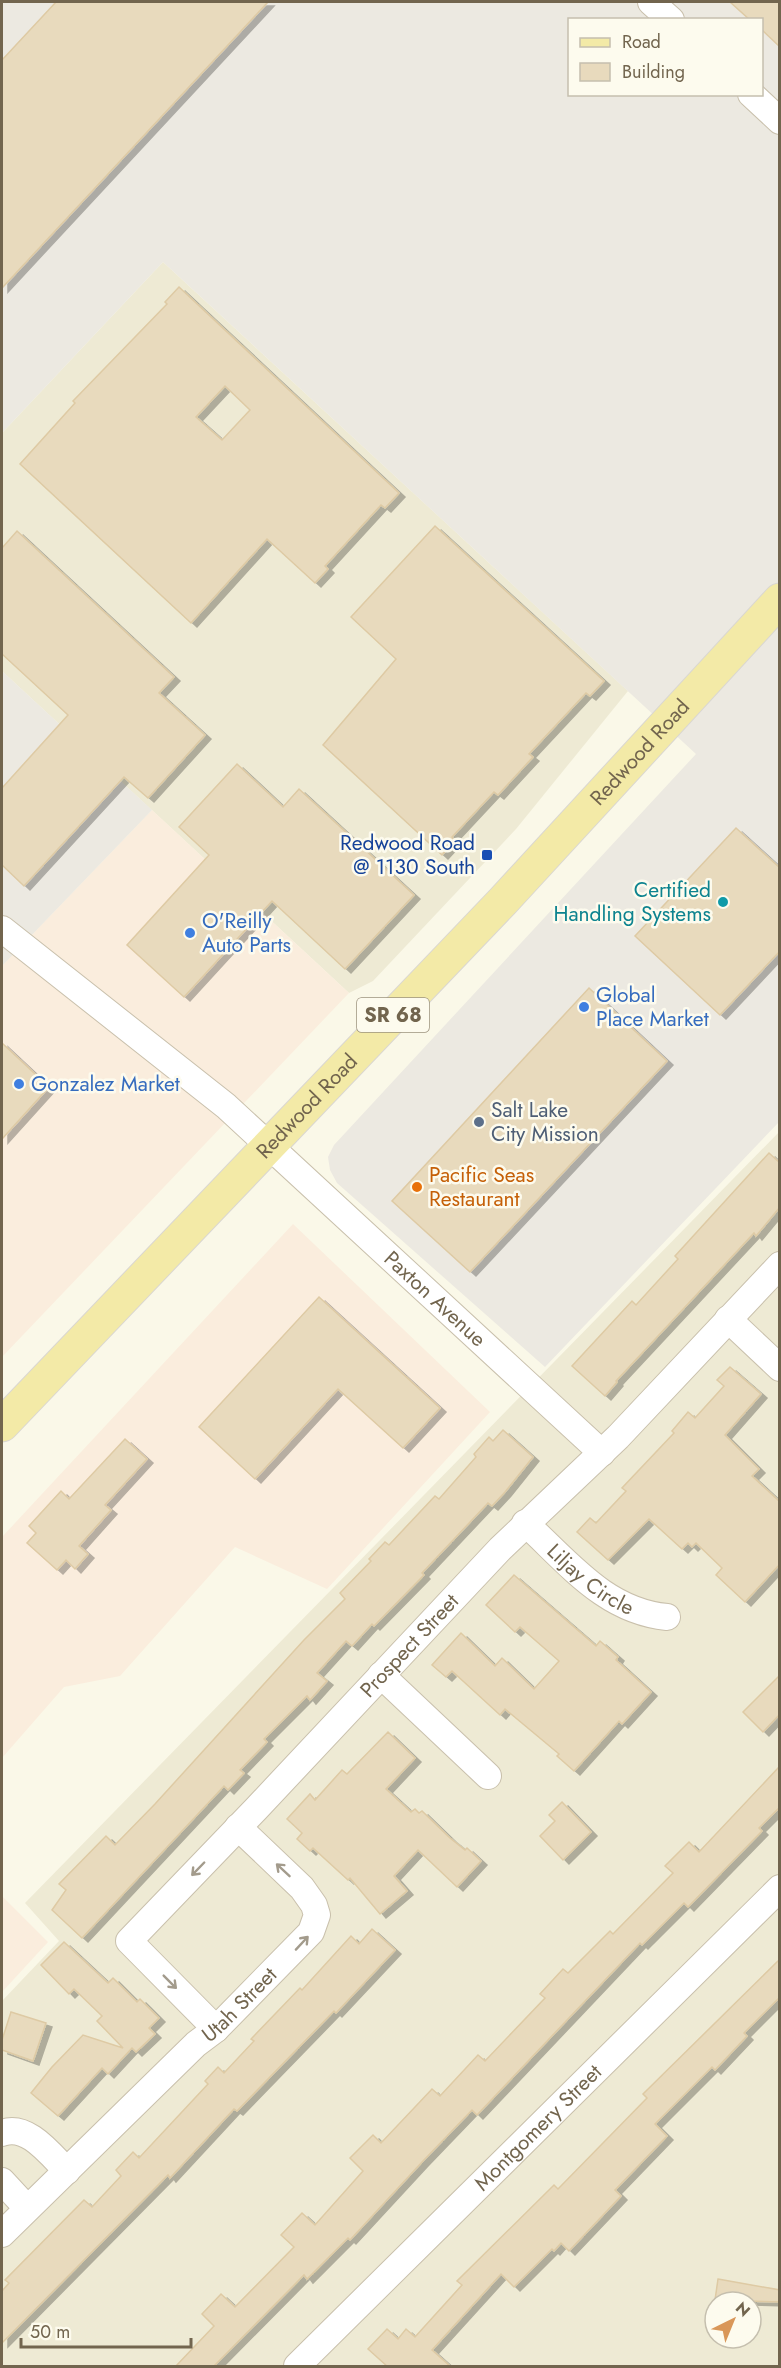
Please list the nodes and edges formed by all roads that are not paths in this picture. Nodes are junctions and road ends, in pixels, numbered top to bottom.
1 (651, 2) edge
2 (669, 18) edge
3 (753, 96) edge
4 (780, 121) edge
5 (780, 600) edge
6 (2, 929) edge
7 (269, 1144) junction
8 (780, 1265) edge
9 (728, 1319) junction
10 (780, 1368) edge
11 (2, 1425) edge
12 (602, 1453) junction
13 (525, 1522) junction
14 (667, 1617) dead end
15 (381, 1675) junction
16 (488, 1776) dead end
17 (238, 1827) junction
18 (780, 1888) edge
19 (216, 2029) junction
20 (2, 2133) edge
21 (67, 2171) junction
22 (2, 2181) edge
23 (27, 2208) junction
24 (2, 2234) edge
25 (304, 2364) edge

1 - 2 street
3 - 4 street
5 - 7 main road, Redwood Road / SR 68
6 - 7 street, Paxton Avenue
7 - 11 main road, Redwood Road / SR 68
7 - 12 street, Paxton Avenue
8 - 9 street, Prospect Street
9 - 10 street
9 - 12 street, Prospect Street
12 - 13 street, Prospect Street
13 - 14 street, Liljay Circle
13 - 15 street, Prospect Street
15 - 16 street
15 - 17 street, Prospect Street
19 -> 17 street, Utah Street
17 -> 19 street, Prospect Street
18 - 25 street, Montgomery Street
19 - 21 street, Utah Street
20 - 21 street
21 - 23 street, Utah Street
22 - 23 street
23 - 24 street, Utah Street

